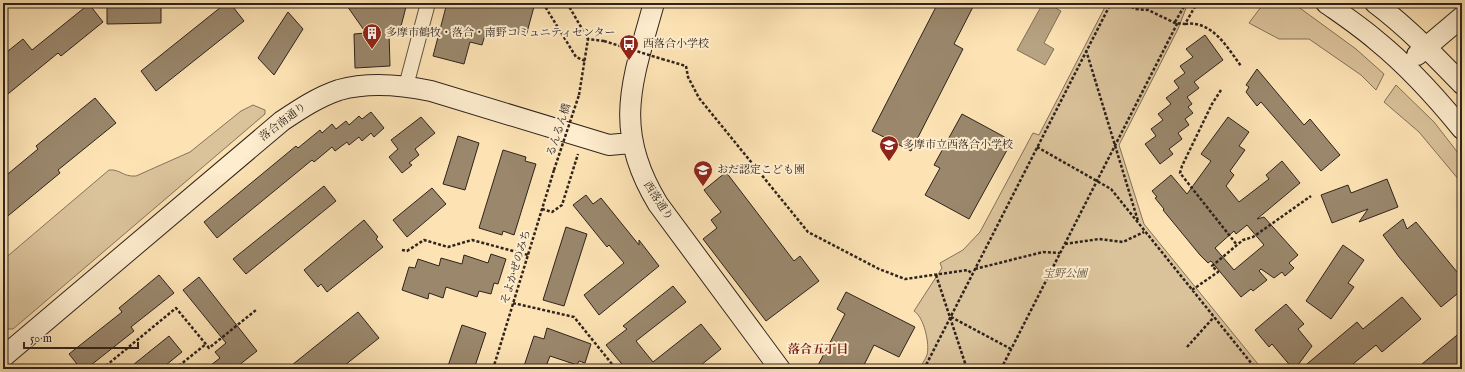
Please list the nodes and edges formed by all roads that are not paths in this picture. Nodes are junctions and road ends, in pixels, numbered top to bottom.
1 (428, 3) edge
2 (654, 3) edge
3 (1326, 3) edge
4 (1375, 3) edge
5 (1462, 17) edge
6 (1426, 47) junction
7 (1405, 66) junction
8 (1462, 84) edge
9 (406, 86) junction
10 (1462, 129) edge
11 (631, 142) junction
12 (3, 359) edge
13 (14, 369) edge
14 (780, 369) edge

1 - 9 street
2 - 11 street, 西落通り
3 - 7 street
4 - 6 street
5 - 6 street
6 - 7 street
6 - 8 street
7 - 10 street
9 - 11 street, 落合南通り
9 - 12 street, 落合南通り
11 - 14 street, 西落通り
12 - 13 street

